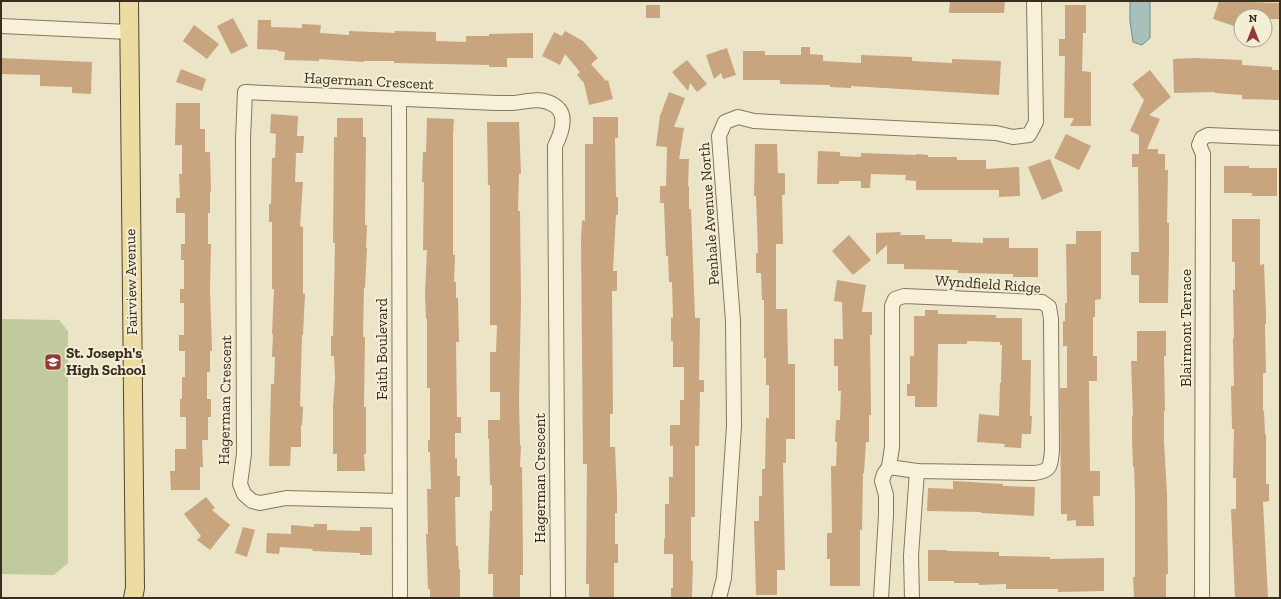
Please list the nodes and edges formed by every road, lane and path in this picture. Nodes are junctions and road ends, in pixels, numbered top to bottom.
1 (129, 1) edge
2 (1034, 1) edge
3 (1, 26) edge
4 (130, 32) junction
5 (399, 100) junction
6 (1280, 138) edge
7 (889, 467) junction
8 (917, 470) junction
9 (400, 501) junction
10 (724, 578) junction
11 (135, 595) edge
12 (400, 598) edge
13 (558, 598) edge
14 (719, 598) edge
15 (727, 598) edge
16 (881, 598) edge
17 (912, 598) edge
18 (1202, 598) edge

1 - 4 main road, Fairview Avenue
2 - 10 street, Penhale Avenue North
3 - 4 street
4 - 11 main road, Fairview Avenue
5 - 9 street, Faith Boulevard
5 - 9 street, Hagerman Crescent
5 - 13 street, Hagerman Crescent
6 - 18 street, Blairmont Terrace
7 - 8 street, Wyndfield Ridge
7 - 8 street, Wyndfield Ridge
7 - 16 street, Wyndfield Ridge
8 - 17 street
9 - 12 street, Faith Boulevard
10 - 14 street, Penhale Avenue North
10 - 15 street, Penhale Avenue North

